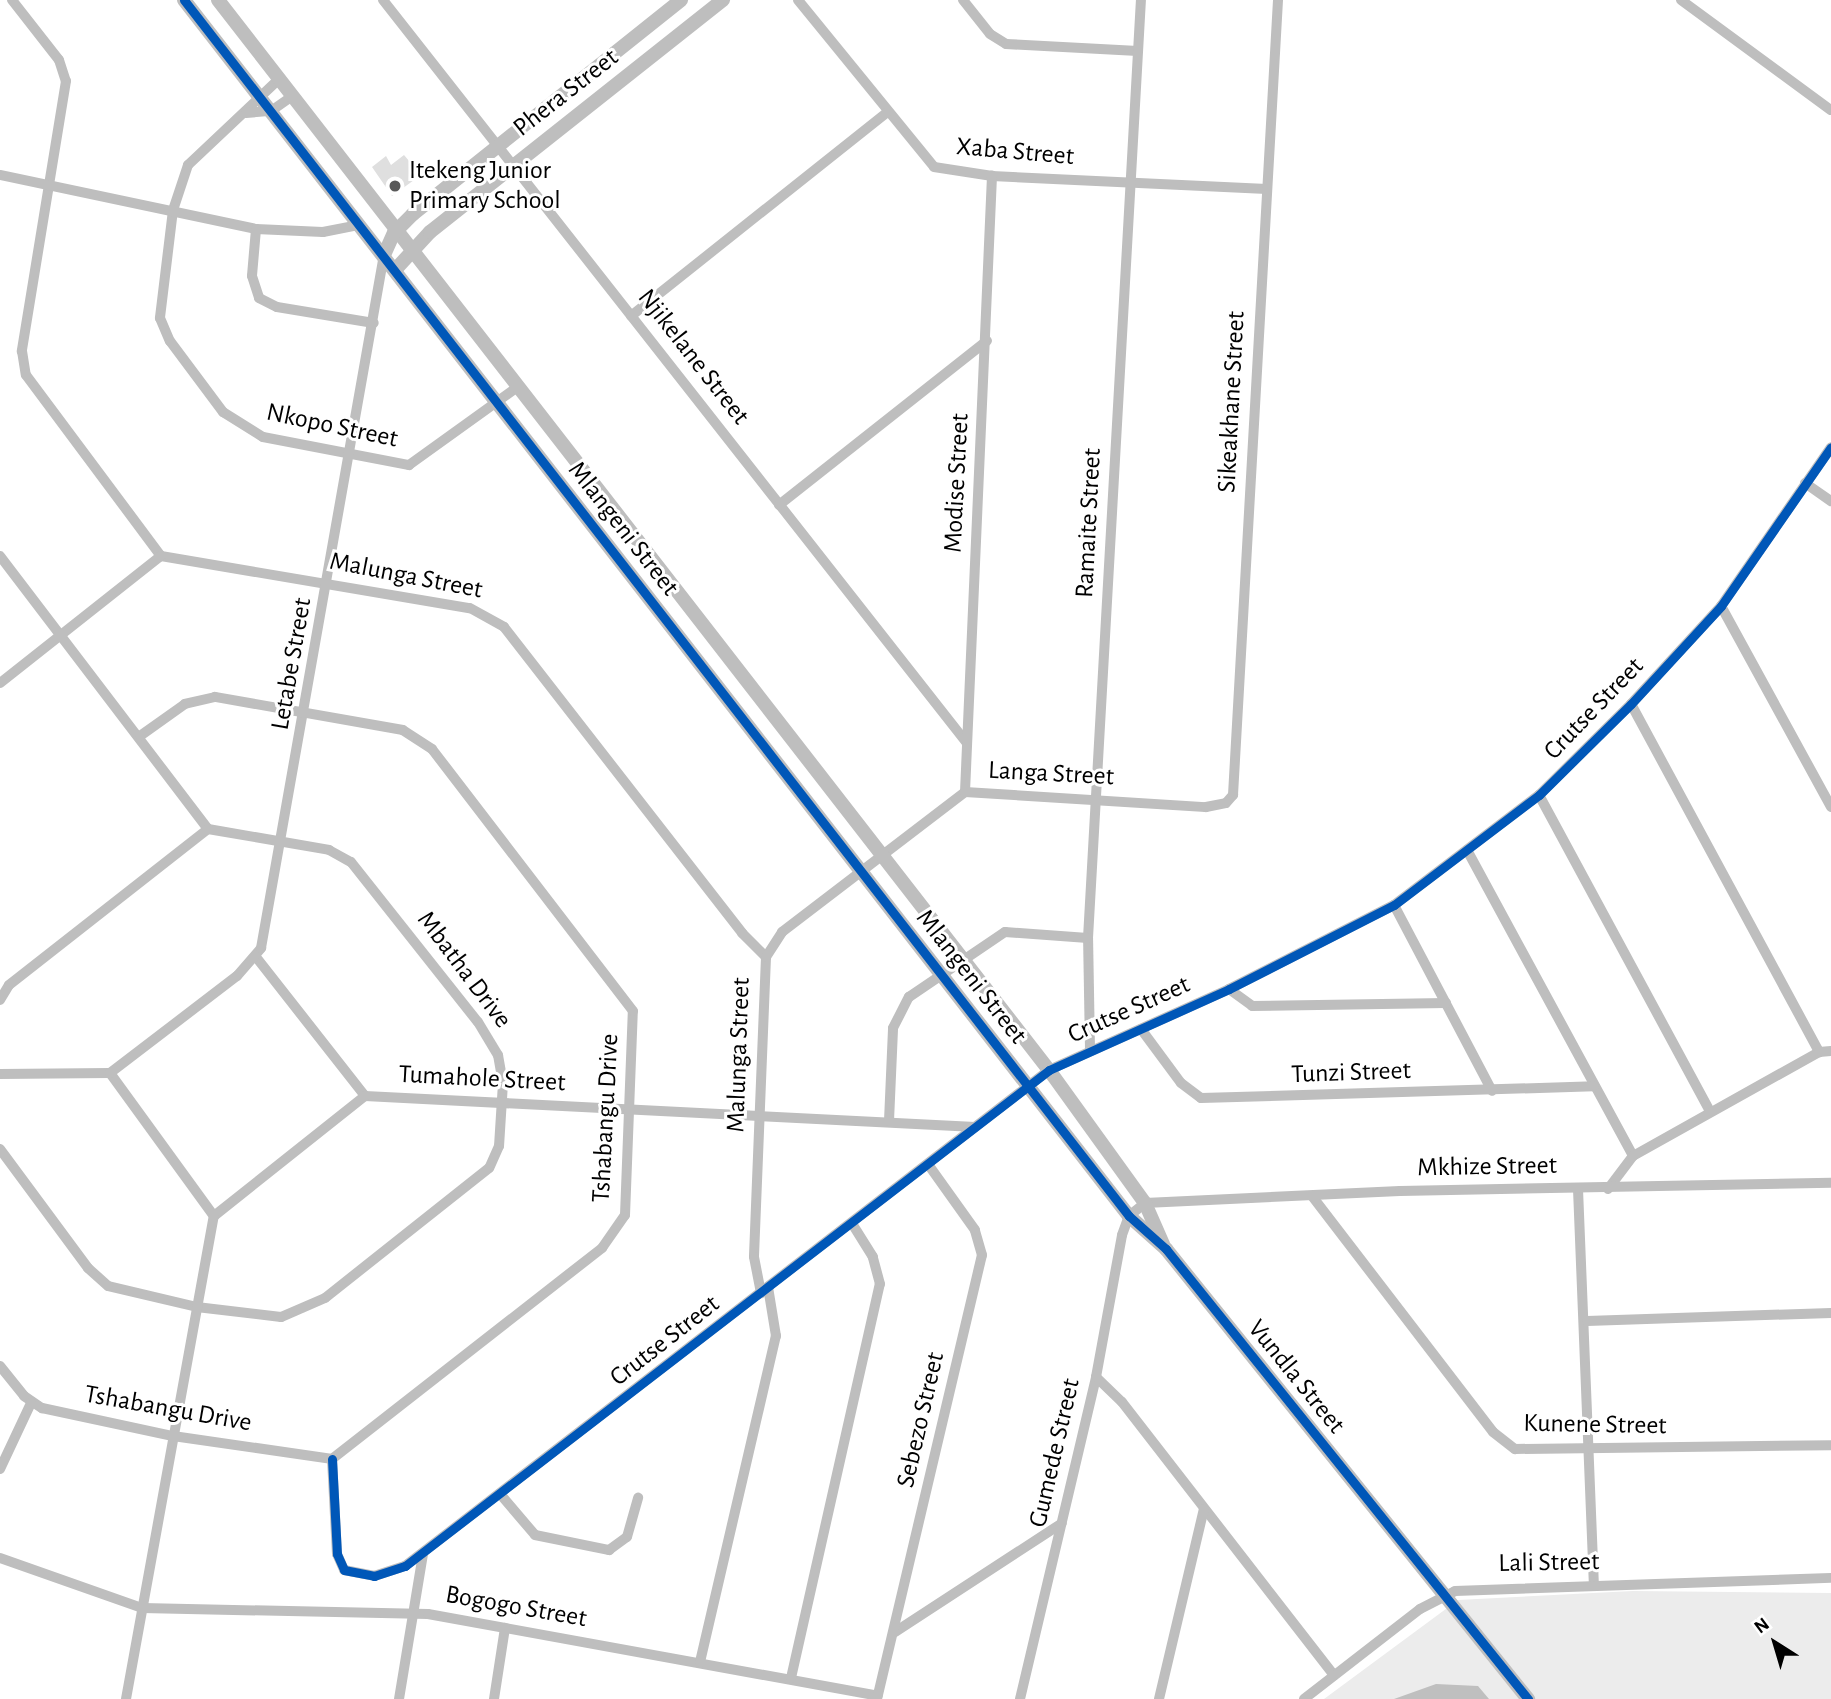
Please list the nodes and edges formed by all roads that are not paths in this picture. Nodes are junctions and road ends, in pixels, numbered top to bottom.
1 (12, 0) edge
2 (184, 0) edge
3 (218, 0) edge
4 (383, 0) edge
5 (681, 0) edge
6 (723, 0) edge
7 (798, 0) edge
8 (963, 0) edge
9 (1142, 0) edge
10 (1278, 0) edge
11 (1681, 0) edge
12 (1138, 51) junction
13 (278, 80) junction
14 (258, 95) junction
15 (291, 97) junction
16 (1831, 110) edge
17 (271, 111) junction
18 (246, 113) junction
19 (886, 113) junction
20 (496, 144) junction
21 (514, 166) junction
22 (0, 175) edge
23 (992, 176) junction
24 (1129, 183) junction
25 (49, 186) junction
26 (1267, 188) junction
27 (173, 209) junction
28 (359, 225) junction
29 (256, 229) junction
30 (394, 233) junction
31 (409, 253) junction
32 (384, 256) junction
33 (395, 270) junction
34 (379, 296) junction
35 (631, 316) junction
36 (374, 323) junction
37 (987, 341) junction
38 (516, 388) junction
39 (498, 402) junction
40 (1829, 448) edge
41 (352, 454) junction
42 (1805, 483) junction
43 (1831, 501) edge
44 (779, 505) junction
45 (0, 556) edge
46 (161, 556) junction
47 (329, 583) junction
48 (1721, 606) junction
49 (62, 635) junction
50 (0, 683) edge
51 (1631, 704) junction
52 (306, 712) junction
53 (140, 736) junction
54 (966, 742) junction
55 (965, 792) junction
56 (1539, 795) junction
57 (1099, 799) junction
58 (1226, 803) joint
59 (1831, 807) edge
60 (208, 829) junction
61 (283, 841) junction
62 (1467, 850) junction
63 (883, 855) junction
64 (863, 870) junction
65 (1394, 905) junction
66 (1088, 937) junction
67 (256, 957) junction
68 (766, 957) junction
69 (960, 958) junction
70 (940, 974) junction
71 (1229, 989) junction
72 (0, 999) edge
73 (1446, 1003) junction
74 (1142, 1029) junction
75 (1090, 1049) junction
76 (1825, 1051) edge
77 (1049, 1070) junction
78 (110, 1073) junction
79 (0, 1074) edge
80 (1029, 1084) junction
81 (1594, 1086) junction
82 (1492, 1091) junction
83 (365, 1096) junction
84 (502, 1104) junction
85 (630, 1108) junction
86 (1710, 1111) junction
87 (759, 1114) junction
88 (889, 1121) junction
89 (975, 1127) junction
90 (0, 1149) edge
91 (1633, 1156) junction
92 (928, 1164) junction
93 (1831, 1183) edge
94 (1578, 1189) junction
95 (1608, 1189) junction
96 (1312, 1196) junction
97 (1145, 1203) junction
98 (214, 1216) junction
99 (1129, 1216) junction
100 (852, 1223) junction
101 (1166, 1249) junction
102 (764, 1290) junction
103 (197, 1307) junction
104 (1831, 1313) edge
105 (1587, 1321) junction
106 (0, 1366) edge
107 (1096, 1377) junction
108 (31, 1403) junction
109 (173, 1436) junction
110 (1831, 1445) edge
111 (1591, 1451) junction
112 (332, 1459) junction
113 (0, 1469) edge
114 (501, 1496) junction
115 (638, 1498) dead end
116 (1204, 1508) junction
117 (1062, 1523) junction
118 (423, 1555) junction
119 (0, 1558) edge
120 (1831, 1578) edge
121 (1594, 1585) junction
122 (1444, 1594) junction
123 (142, 1608) junction
124 (415, 1613) junction
125 (505, 1628) junction
126 (895, 1632) junction
127 (700, 1661) junction
128 (1334, 1675) junction
129 (790, 1678) junction
130 (878, 1697) edge
131 (126, 1699) edge
132 (399, 1699) edge
133 (494, 1699) edge
134 (1020, 1699) edge
135 (1159, 1699) edge
136 (1304, 1699) edge
137 (1528, 1699) edge

1 - 25 street
2 - 14 street, Mlangeni Street
3 - 13 street, Mlangeni Street
4 - 20 street, Njikelane Street
5 - 20 street, Phera Street
6 - 21 street, Phera Street
7 - 19 street, Xaba Street
8 - 12 street
9 - 12 street, Ramaite Street
10 - 26 street, Sikeakhane Street
11 - 16 street
12 - 24 street, Ramaite Street
13 - 14 street, Nkopo Street
13 - 15 street, Mlangeni Street
14 - 17 street, Mlangeni Street
14 - 18 street, Nkopo Street
15 - 17 street
15 - 30 street, Mlangeni Street
17 - 18 street
17 - 28 street, Mlangeni Street
18 - 27 street, Nkopo Street
19 - 23 street, Xaba Street
19 - 35 street
20 - 21 street, Njikelane Street
20 - 30 street, Phera Street
21 - 31 street, Phera Street
21 - 35 street, Njikelane Street
22 - 25 street
23 - 24 street, Xaba Street
23 - 37 street, Modise Street
24 - 26 street, Xaba Street
24 - 57 street, Ramaite Street
25 - 27 street
25 - 46 street
26 - 58 street, Sikeakhane Street
27 - 29 street
27 - 41 street, Nkopo Street
28 - 29 street
28 - 32 street, Mlangeni Street
29 - 36 street
30 - 31 street, Mlangeni Street
30 - 32 street
31 - 33 street, Phera Street
31 - 38 street, Mlangeni Street
32 - 33 street, Mlangeni Street
32 - 34 street, Letabe Street
33 - 34 street, Letabe Street
33 - 39 street, Mlangeni Street
34 - 36 street, Letabe Street
35 - 44 street, Njikelane Street
36 - 41 street, Letabe Street
37 - 44 street
37 - 54 street, Modise Street
38 - 39 street, Nkopo Street
38 - 63 street, Mlangeni Street
39 - 41 street, Nkopo Street
39 - 64 street, Mlangeni Street
40 - 42 street, Crutse Street
41 - 47 street, Letabe Street
42 - 43 street
42 - 48 street, Crutse Street
44 - 54 street, Njikelane Street
45 - 49 street
46 - 47 street, Malunga Street
46 - 49 street
47 - 52 street, Letabe Street
47 - 68 street, Malunga Street
48 - 51 street, Crutse Street
48 - 59 street
49 - 50 street
49 - 53 street
51 - 56 street, Crutse Street
51 - 76 street
52 - 53 street, Tshabangu Drive
52 - 61 street, Letabe Street
52 - 85 street, Tshabangu Drive
53 - 60 street
54 - 55 street, Modise Street
55 - 57 street, Langa Street
55 - 63 street, Langa Street
56 - 62 street, Crutse Street
56 - 86 street
57 - 58 street, Langa Street
57 - 66 street, Ramaite Street
60 - 61 street, Mbatha Drive
60 - 72 street
61 - 67 street, Letabe Street
61 - 84 street, Mbatha Drive
62 - 65 street, Crutse Street
62 - 81 street
63 - 64 street, Langa Street
63 - 69 street, Mlangeni Street
64 - 68 street, Langa Street
64 - 70 street, Mlangeni Street
65 - 71 street, Crutse Street
65 - 73 street
66 - 69 street
66 - 75 street, Ramaite Street
67 - 78 street
67 - 83 street
68 - 87 street, Malunga Street
69 - 70 street
69 - 77 street, Mlangeni Street
70 - 80 street, Mlangeni Street
70 - 88 street
71 - 73 street
71 - 74 street, Crutse Street
73 - 82 street
74 - 75 street, Crutse Street
74 - 82 street, Tunzi Street
75 - 77 street, Crutse Street
76 - 86 street
77 - 80 street, Crutse Street
77 - 97 street, Vundla Street
78 - 79 street
78 - 98 street
80 - 89 street, Crutse Street
80 - 99 street, Vundla Street
81 - 82 street, Tunzi Street
81 - 91 street
83 - 84 street, Tumahole Street
83 - 98 street
84 - 85 street, Tumahole Street
84 - 103 street, Mbatha Drive
85 - 87 street, Tumahole Street
85 - 112 street, Tshabangu Drive
86 - 91 street
87 - 88 street, Tumahole Street
87 - 102 street, Malunga Street
88 - 89 street, Tumahole Street
89 - 92 street, Crutse Street
90 - 103 street, Mbatha Drive
91 - 95 street
92 - 100 street, Crutse Street
92 - 126 street, Sebezo Street
93 - 95 street, Mkhize Street
94 - 95 street, Mkhize Street
94 - 96 street, Mkhize Street
94 - 105 street
96 - 97 street, Mkhize Street
96 - 111 street, Kunene Street
97 - 99 street
97 - 101 street, Vundla Street
98 - 103 street
99 - 101 street, Vundla Street
99 - 107 street, Gumede Street
100 - 102 street, Crutse Street
100 - 129 street
101 - 122 street, Vundla Street
102 - 114 street, Crutse Street
102 - 127 street, Malunga Street
103 - 109 street
104 - 105 street
105 - 111 street
106 - 108 street
107 - 116 street
107 - 117 street, Gumede Street
108 - 109 street, Tshabangu Drive
108 - 113 street
109 - 112 street, Tshabangu Drive
109 - 123 street
110 - 111 street, Kunene Street
111 - 121 street
112 - 118 street, Crutse Street
114 - 115 street
114 - 118 street, Crutse Street
116 - 128 street
116 - 135 street
117 - 126 street
117 - 134 street, Gumede Street
118 - 124 street
119 - 123 street, Bogogo Street
120 - 121 street, Lali Street
121 - 122 street, Lali Street
122 - 128 street
122 - 137 street, Vundla Street
123 - 124 street, Bogogo Street
123 - 131 street
124 - 125 street, Bogogo Street
124 - 132 street
125 - 127 street, Bogogo Street
125 - 133 street
126 - 130 street, Sebezo Street
127 - 129 street, Bogogo Street
128 - 136 street
129 - 130 street, Bogogo Street

